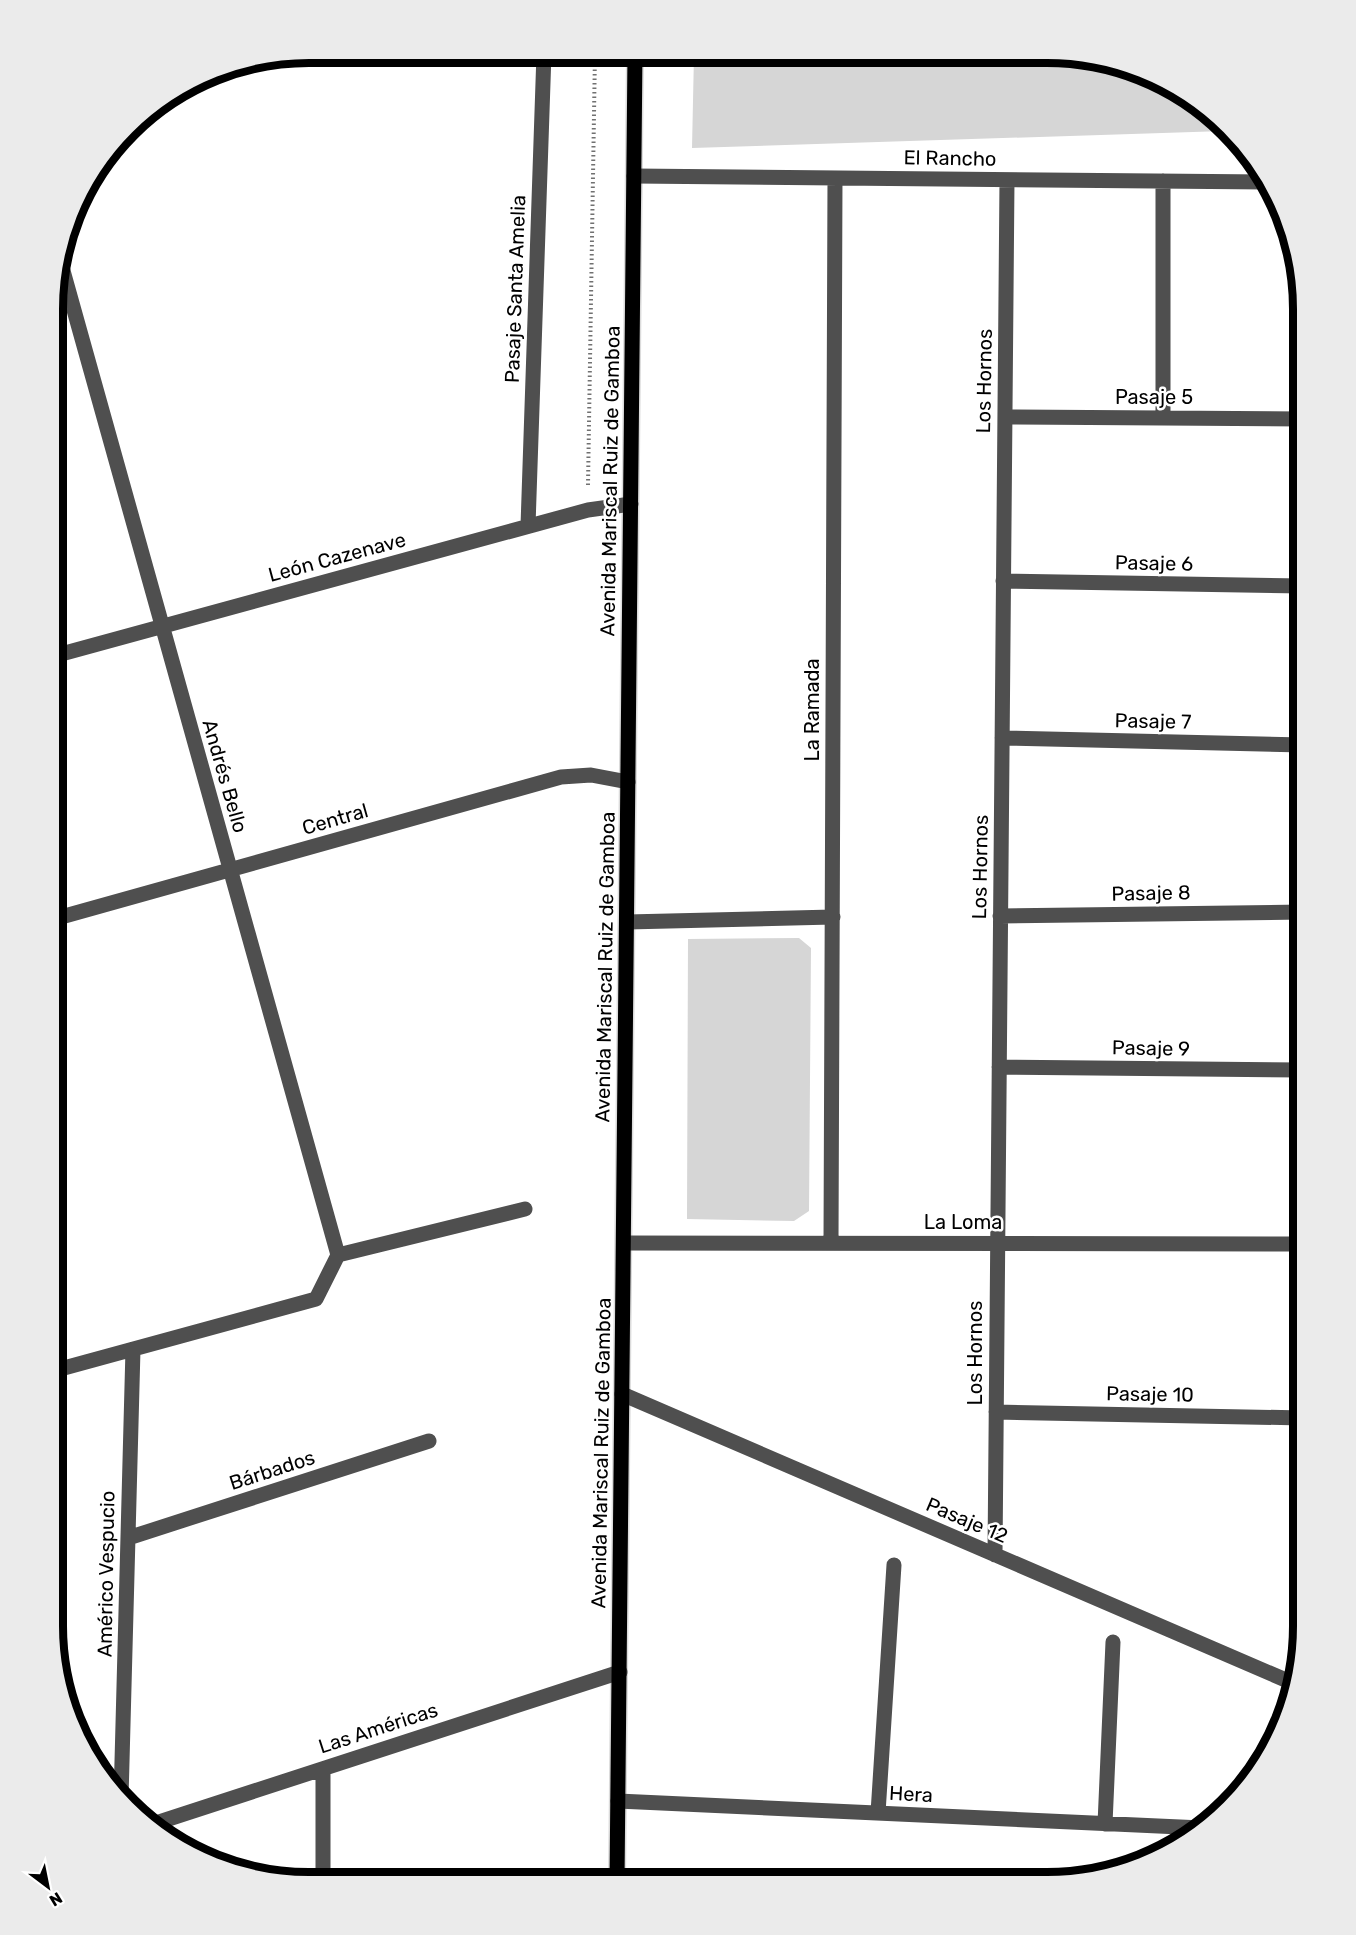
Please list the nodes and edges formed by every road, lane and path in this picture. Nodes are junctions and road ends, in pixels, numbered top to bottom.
1 (544, 63) edge
2 (596, 63) edge
3 (635, 63) edge
4 (634, 176) junction
5 (835, 178) junction
6 (1007, 180) junction
7 (1163, 181) junction
8 (1258, 182) edge
9 (65, 278) edge
10 (1005, 417) junction
11 (1164, 418) junction
12 (1293, 419) edge
13 (631, 504) junction
14 (588, 510) junction
15 (528, 526) junction
16 (1003, 581) junction
17 (1293, 586) edge
18 (162, 627) junction
19 (63, 654) edge
20 (1002, 738) junction
21 (1293, 745) edge
22 (628, 782) junction
23 (230, 870) junction
24 (1293, 912) edge
25 (63, 916) edge
26 (1000, 916) junction
27 (833, 917) junction
28 (627, 922) junction
29 (999, 1067) junction
30 (1293, 1071) edge
31 (525, 1209) dead end
32 (624, 1243) junction
33 (831, 1243) junction
34 (997, 1244) junction
35 (1293, 1244) edge
36 (338, 1255) junction
37 (133, 1349) junction
38 (63, 1368) edge
39 (622, 1394) junction
40 (996, 1412) junction
41 (1293, 1418) edge
42 (429, 1441) dead end
43 (128, 1538) junction
44 (995, 1555) junction
45 (894, 1565) dead end
46 (1113, 1642) dead end
47 (620, 1672) junction
48 (1287, 1680) edge
49 (323, 1769) junction
50 (121, 1785) edge
51 (618, 1801) junction
52 (878, 1813) junction
53 (160, 1822) edge
54 (1105, 1824) junction
55 (1189, 1827) edge
56 (322, 1872) edge
57 (617, 1872) edge

1 - 15 street, Pasaje Santa Amelia
2 - 14 path
3 - 4 main road, Avenida Mariscal Ruiz de Gamboa
4 - 5 street, El Rancho
4 - 13 main road, Avenida Mariscal Ruiz de Gamboa
5 - 6 street, El Rancho
5 - 27 street, La Ramada
6 - 7 street, El Rancho
6 - 10 street, Los Hornos
7 - 8 street, El Rancho
7 - 11 street
9 - 18 street, Andrés Bello
10 - 11 street, Pasaje 5
10 - 16 street, Los Hornos
11 - 12 street, Pasaje 5
13 - 14 street, León Cazenave
13 - 22 main road, Avenida Mariscal Ruiz de Gamboa
14 - 15 street, León Cazenave
15 - 18 street, León Cazenave
16 - 17 street, Pasaje 6
16 - 20 street, Los Hornos
18 - 19 street, León Cazenave
18 - 23 street, Andrés Bello
20 - 21 street, Pasaje 7
20 - 26 street, Los Hornos
22 - 23 street, Central
22 - 28 main road, Avenida Mariscal Ruiz de Gamboa
23 - 25 street, Central
23 - 36 street, Andrés Bello
24 - 26 street, Pasaje 8
26 - 29 street, Los Hornos
27 - 28 street
27 - 33 street, La Ramada
28 - 32 main road, Avenida Mariscal Ruiz de Gamboa
29 - 30 street, Pasaje 9
29 - 34 street, Los Hornos
31 - 36 street
32 - 33 street, La Loma
32 - 39 main road, Avenida Mariscal Ruiz de Gamboa
33 - 34 street, La Loma
34 - 35 street, La Loma
34 - 40 street, Los Hornos
36 - 37 street
37 - 38 street
37 - 43 street, Américo Vespucio
39 - 44 street, Pasaje 12
39 - 47 main road, Avenida Mariscal Ruiz de Gamboa
40 - 41 street, Pasaje 10
40 - 44 street, Los Hornos
42 - 43 street, Bárbados
43 - 50 street, Américo Vespucio
44 - 48 street, Pasaje 12
45 - 52 street
46 - 54 street
47 - 49 street, Las Américas
47 - 51 main road, Avenida Mariscal Ruiz de Gamboa
49 - 53 street, Las Américas
49 - 56 street
51 - 52 street, Hera
51 - 57 main road, Avenida Mariscal Ruiz de Gamboa
52 - 54 street, Hera
54 - 55 street, Hera

